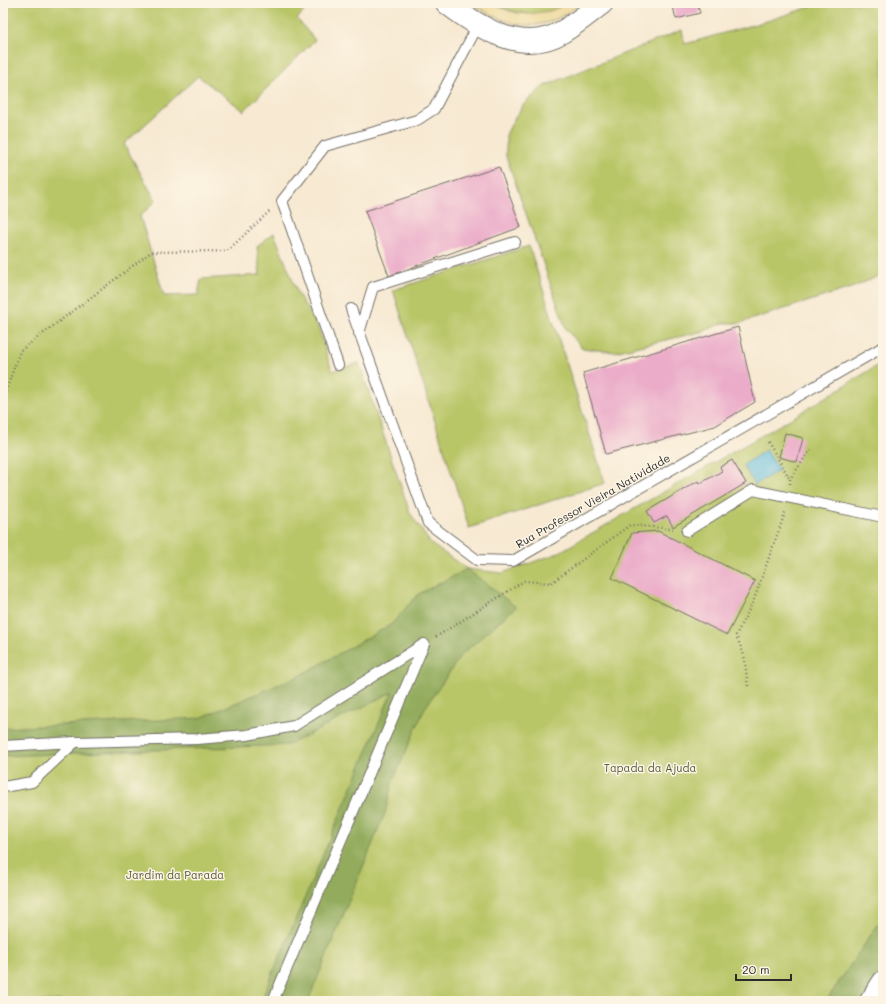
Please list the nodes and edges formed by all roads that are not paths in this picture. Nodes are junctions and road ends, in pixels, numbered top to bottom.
1 (447, 3) edge
2 (602, 3) edge
3 (478, 25) junction
4 (515, 242) dead end
5 (351, 309) dead end
6 (359, 333) junction
7 (883, 347) edge
8 (338, 366) dead end
9 (883, 517) edge
10 (687, 531) road end
11 (75, 742) junction
12 (3, 746) edge
13 (3, 787) edge
14 (883, 981) edge
15 (273, 1001) edge
16 (870, 1001) edge

1 - 3 street
2 - 3 street
3 - 8 lane
4 - 6 lane
5 - 6 lane, Rua Professor Vieira Natividade
6 - 7 lane, Rua Professor Vieira Natividade
9 - 10 lane
11 - 12 lane
11 - 13 lane
11 - 15 lane
14 - 16 street

